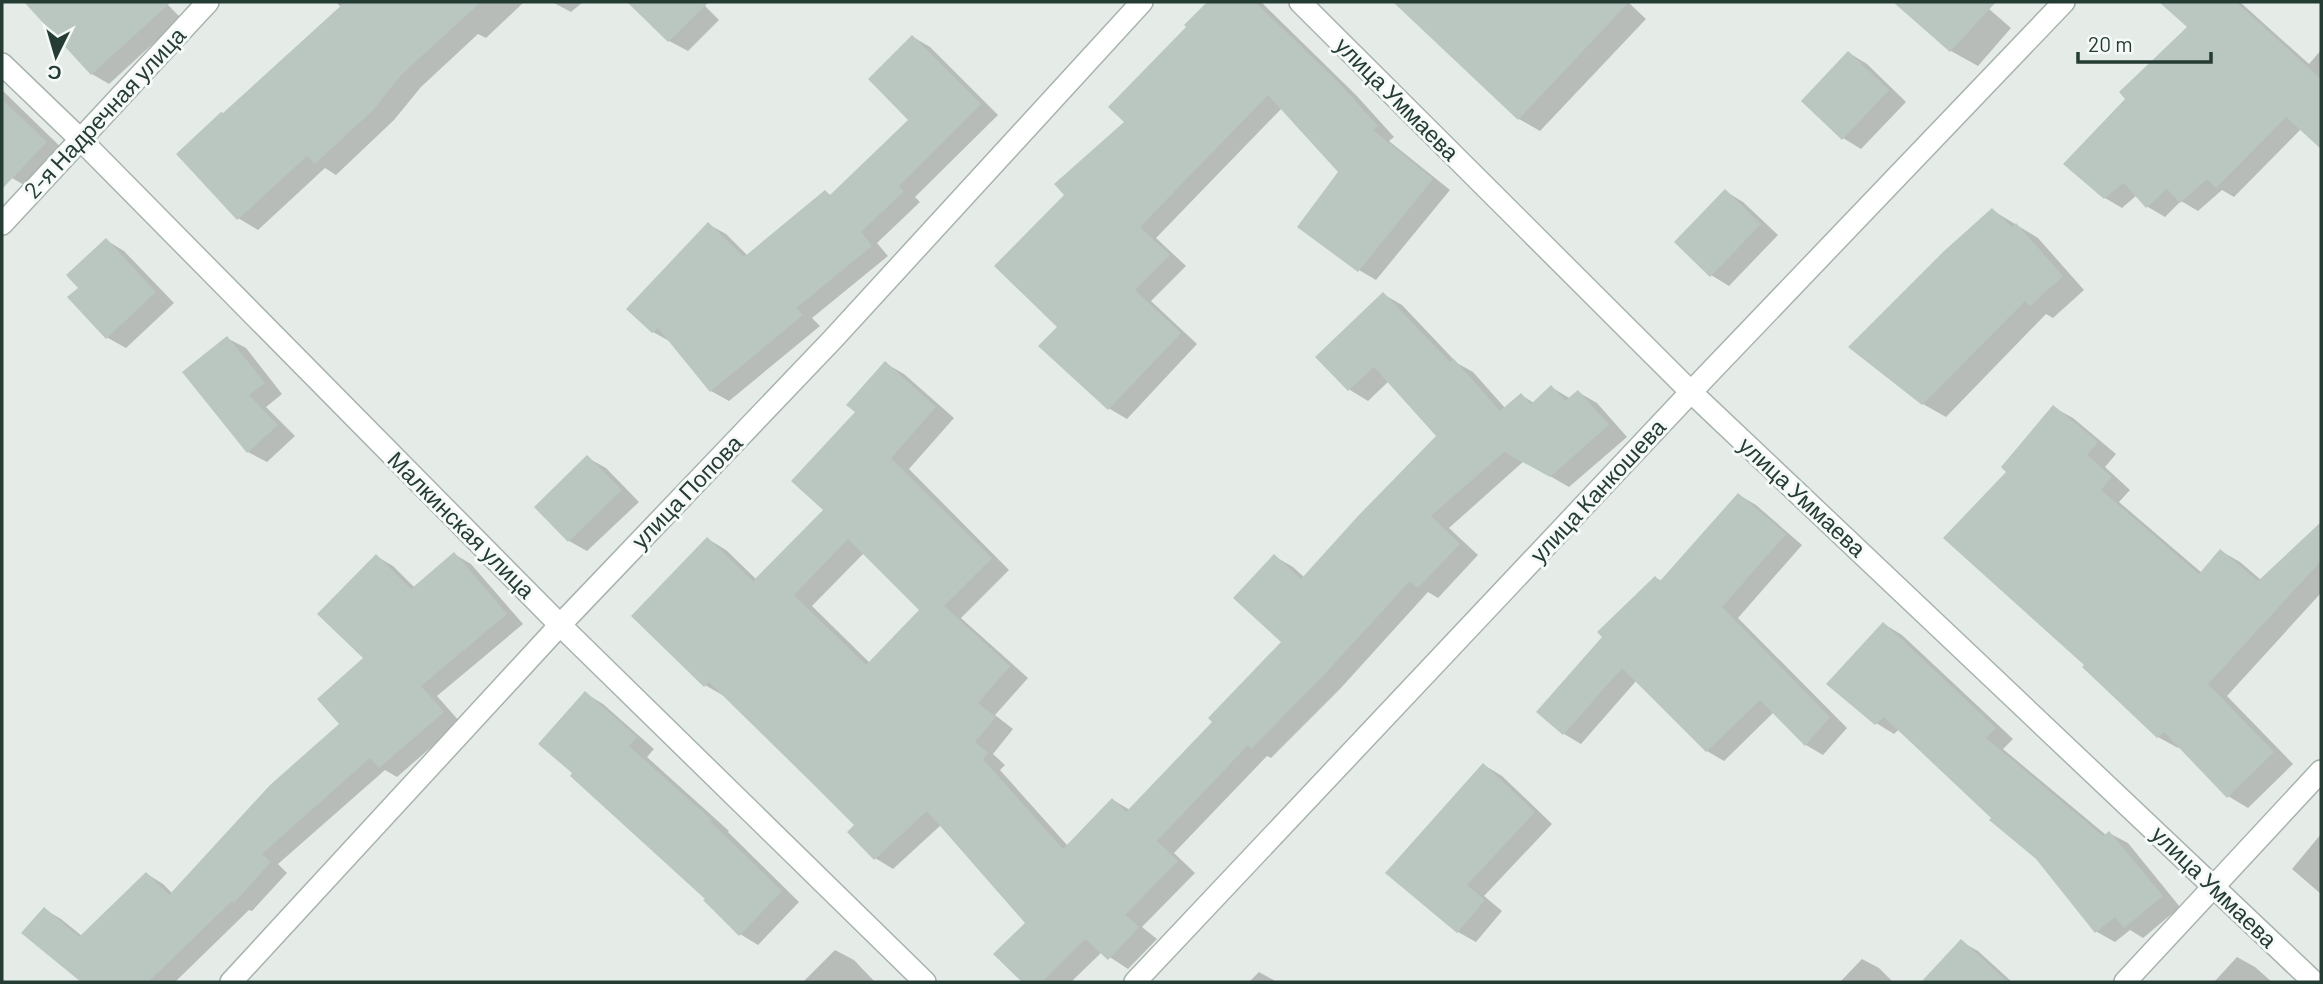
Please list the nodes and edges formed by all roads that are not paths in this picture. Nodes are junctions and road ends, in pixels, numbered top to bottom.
1 (208, 2) edge
2 (1142, 2) edge
3 (1300, 2) edge
4 (2064, 2) edge
5 (2, 64) edge
6 (80, 140) junction
7 (2, 224) edge
8 (1691, 392) junction
9 (560, 625) junction
10 (2321, 772) edge
11 (2213, 886) junction
12 (231, 982) edge
13 (925, 982) edge
14 (1135, 982) edge
15 (2125, 982) edge
16 (2314, 982) edge

1 - 6 street, 2-я Надречная улица
2 - 9 street, улица Попова
3 - 8 street, улица Уммаева
4 - 8 street, улица Канкошева
5 - 6 street, Малкинская улица
6 - 7 street, 2-я Надречная улица
6 - 9 street, Малкинская улица
8 - 11 street, улица Уммаева
8 - 14 street, улица Канкошева
9 - 12 street, улица Попова
9 - 13 street, Малкинская улица
10 - 11 street
11 - 15 street
11 - 16 street, улица Уммаева

